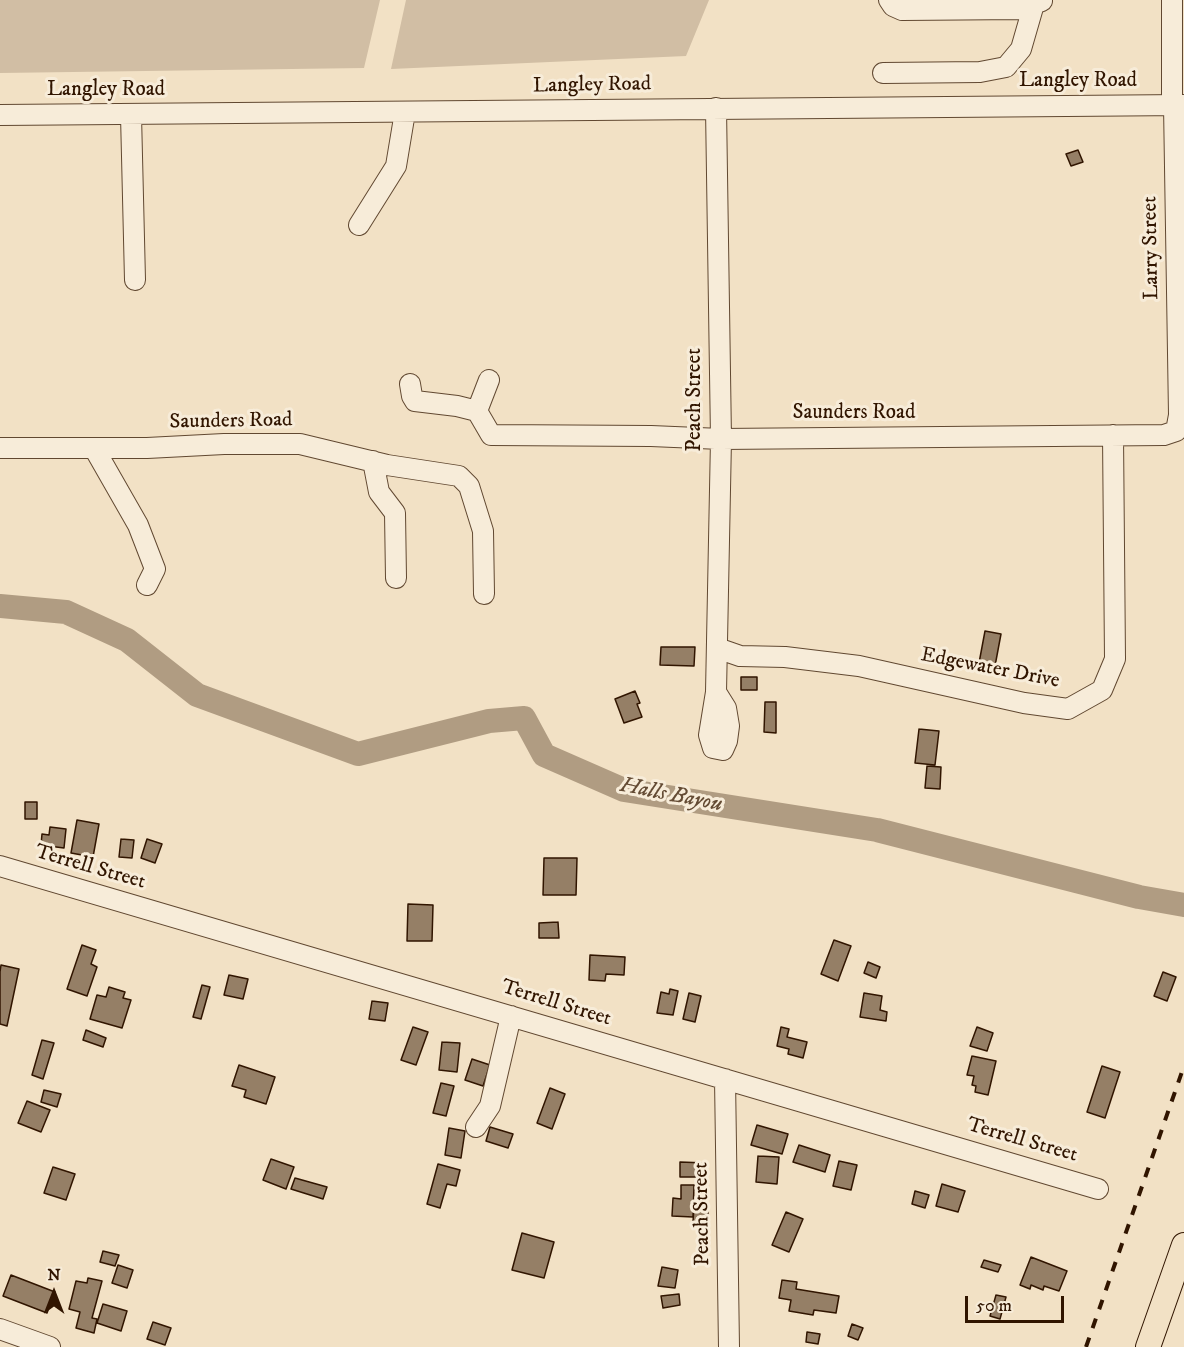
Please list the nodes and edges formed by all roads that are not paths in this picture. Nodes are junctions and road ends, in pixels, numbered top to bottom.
1 (889, 0) edge
2 (1043, 1) edge
3 (1176, 6) edge
4 (883, 73) dead end
5 (1177, 105) edge
6 (716, 108) junction
7 (405, 112) junction
8 (131, 115) junction
9 (0, 116) edge
10 (359, 225) dead end
11 (135, 280) dead end
12 (489, 380) dead end
13 (410, 384) dead end
14 (1178, 391) joint
15 (477, 411) junction
16 (1180, 432) edge
17 (1113, 435) junction
18 (721, 439) junction
19 (0, 448) edge
20 (94, 448) junction
21 (373, 461) junction
22 (396, 578) dead end
23 (147, 585) dead end
24 (484, 594) dead end
25 (717, 648) junction
26 (716, 692) dead end
27 (0, 866) edge
28 (511, 1016) junction
29 (725, 1079) junction
30 (476, 1127) dead end
31 (1098, 1189) dead end
32 (1184, 1245) edge
33 (0, 1329) edge
34 (50, 1347) edge
35 (729, 1347) edge
36 (1148, 1347) edge

1 - 2 street
2 - 4 street
3 - 5 street, Larry Street
5 - 6 street, Langley Road
5 - 14 street, Larry Street
6 - 7 street, Langley Road
6 - 18 street, Peach Street
7 - 8 street, Langley Road
7 - 10 street
8 - 9 street, Langley Road
8 - 11 street
12 - 15 street
13 - 15 street
14 - 16 street, Saunders Road
15 - 18 street, Saunders Road
16 - 17 street, Saunders Road
17 - 18 street, Saunders Road
17 - 25 street, Edgewater Drive
18 - 25 street, Peach Street
19 - 20 street, Saunders Road
20 - 21 street, Saunders Road
20 - 23 street
21 - 22 street
21 - 24 street, Saunders Road
25 - 26 street, Peach Street
27 - 28 street, Terrell Street
28 - 29 street, Terrell Street
28 - 30 street
29 - 31 street, Terrell Street
29 - 35 street, Peach Street
32 - 36 main road
33 - 34 street

